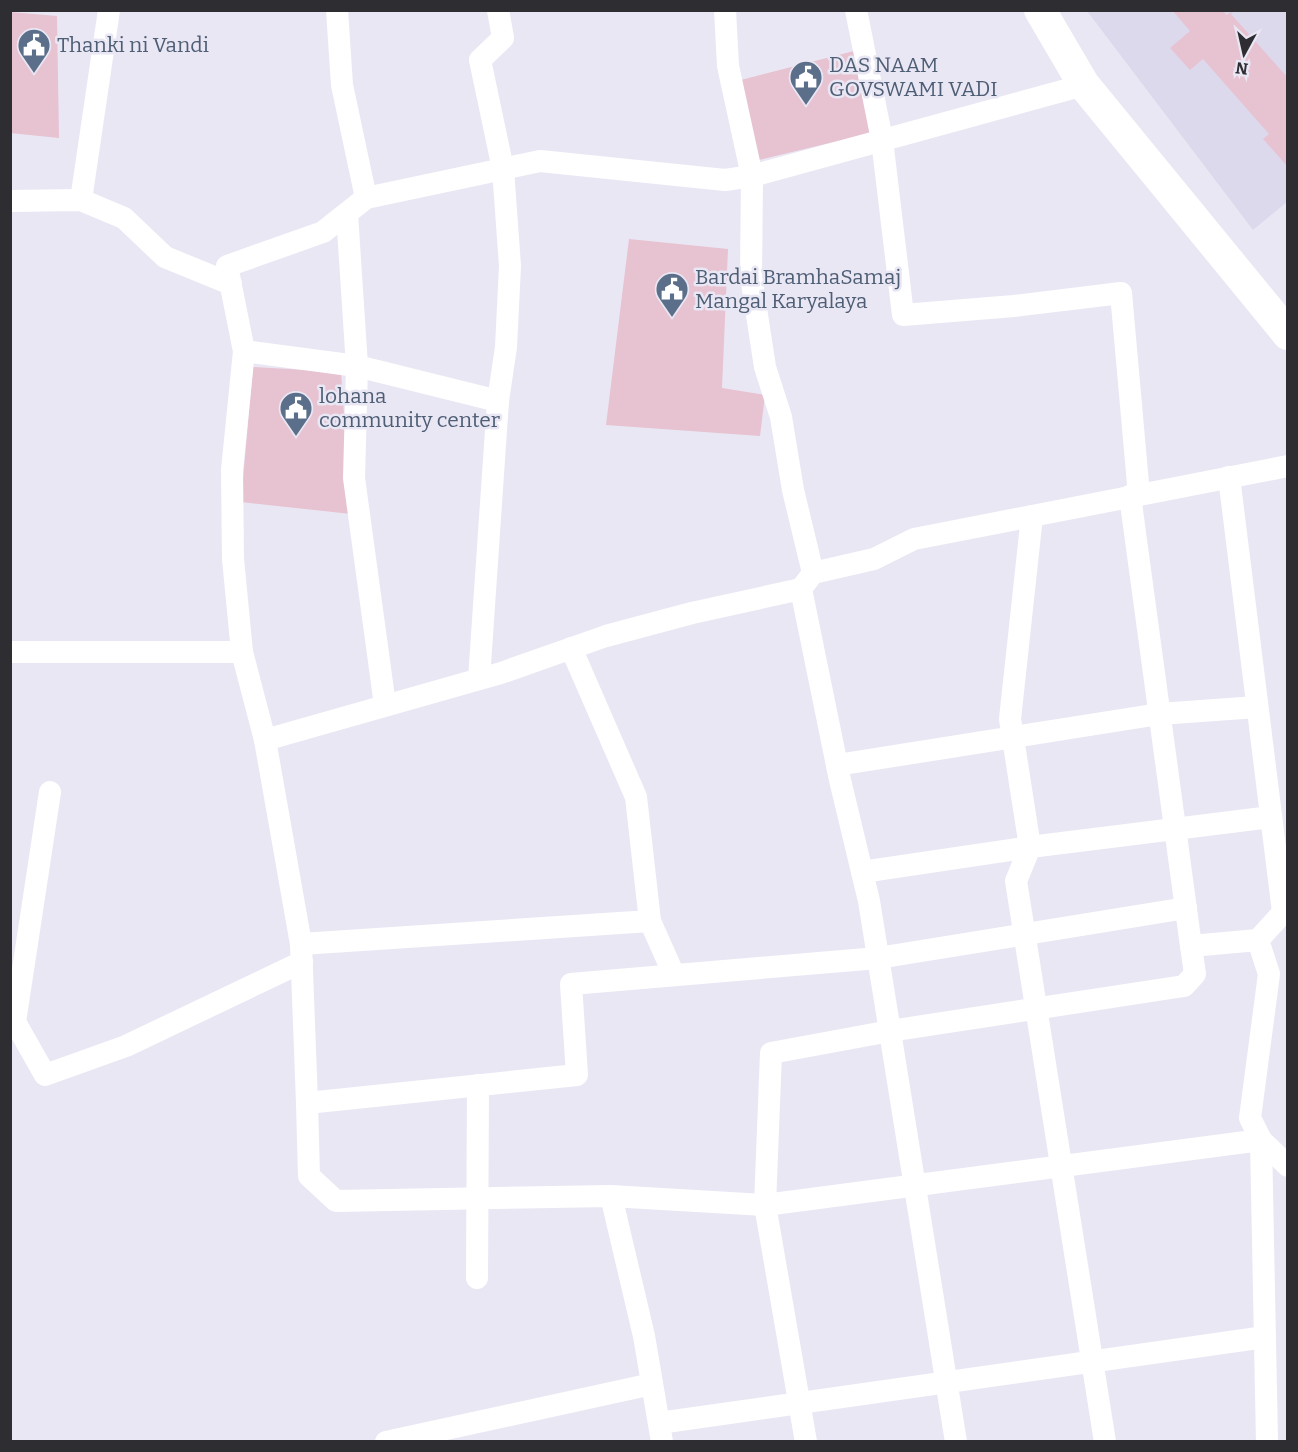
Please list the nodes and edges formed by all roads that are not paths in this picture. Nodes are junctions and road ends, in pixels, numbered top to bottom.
1 (109, 10) edge
2 (337, 10) edge
3 (498, 10) edge
4 (725, 10) edge
5 (856, 10) edge
6 (1040, 10) edge
7 (1084, 85) junction
8 (882, 140) junction
9 (503, 169) junction
10 (752, 176) junction
11 (366, 198) junction
12 (81, 200) junction
13 (10, 201) edge
14 (346, 214) junction
15 (231, 284) junction
16 (1287, 334) edge
17 (244, 351) junction
18 (357, 366) junction
19 (498, 401) junction
20 (1287, 466) edge
21 (1229, 477) junction
22 (1135, 496) junction
23 (1032, 516) junction
24 (807, 581) junction
25 (571, 648) junction
26 (10, 652) edge
27 (242, 652) junction
28 (479, 679) junction
29 (385, 705) junction
30 (1257, 707) junction
31 (1159, 714) junction
32 (1013, 736) junction
33 (266, 740) junction
34 (837, 765) junction
35 (50, 792) dead end
36 (1271, 817) junction
37 (1175, 828) junction
38 (1030, 847) junction
39 (862, 872) junction
40 (1186, 908) junction
41 (1285, 910) edge
42 (650, 921) junction
43 (1024, 936) junction
44 (1258, 940) junction
45 (1191, 946) junction
46 (301, 953) junction
47 (878, 958) junction
48 (1269, 974) junction
49 (674, 975) junction
50 (1287, 991) edge
51 (1036, 1009) junction
52 (13, 1020) edge
53 (890, 1031) junction
54 (478, 1085) junction
55 (307, 1103) junction
56 (1261, 1140) junction
57 (1061, 1165) junction
58 (1287, 1166) edge
59 (914, 1184) junction
60 (611, 1196) junction
61 (479, 1198) junction
62 (765, 1205) junction
63 (477, 1278) dead end
64 (1265, 1337) junction
65 (1092, 1361) junction
66 (947, 1382) junction
67 (652, 1384) junction
68 (799, 1403) junction
69 (660, 1432) edge
70 (386, 1442) edge
71 (806, 1442) edge
72 (956, 1442) edge
73 (1105, 1442) edge
74 (1267, 1442) edge

1 - 12 street
2 - 11 street
3 - 9 street
4 - 10 street
5 - 8 street
6 - 7 main road
7 - 8 street
7 - 16 main road
8 - 10 street
8 - 22 street
9 - 10 street
9 - 11 street
9 - 19 street
10 - 24 street
11 - 14 street
12 - 13 street
12 - 15 street
14 - 15 street
14 - 18 street
15 - 17 street
17 - 18 street
17 - 27 street
18 - 19 street
18 - 29 street
19 - 28 street
20 - 21 street
21 - 22 street
21 - 30 street
22 - 23 street
22 - 31 street
23 - 24 street
23 - 32 street
24 - 25 street
24 - 34 street
25 - 28 street
25 - 42 street
26 - 27 street
27 - 33 street
28 - 29 street
29 - 33 street
30 - 31 street
30 - 36 street
31 - 32 street
31 - 37 street
32 - 34 street
32 - 38 street
33 - 46 street
34 - 39 street
35 - 52 street
36 - 37 street
36 - 41 street
37 - 38 street
37 - 40 street
38 - 39 street
38 - 43 street
39 - 47 street
40 - 43 street
40 - 45 street
41 - 44 street
42 - 46 street
42 - 49 street
43 - 47 street
43 - 51 street
44 - 45 street
44 - 48 street
45 - 51 street
46 - 52 street
46 - 55 street
47 - 49 street
47 - 53 street
48 - 50 street
48 - 56 street
49 - 54 street
51 - 53 street
51 - 57 street
53 - 59 street
53 - 62 street
54 - 55 street
54 - 61 street
55 - 61 street
56 - 57 street
56 - 58 street
56 - 64 street
57 - 59 street
57 - 65 street
59 - 62 street
59 - 66 street
60 - 61 street
60 - 62 street
60 - 67 street
61 - 63 street
62 - 68 street
64 - 65 street
64 - 74 street
65 - 66 street
65 - 73 street
66 - 68 street
66 - 72 street
67 - 69 street
67 - 70 street
68 - 69 street
68 - 71 street

